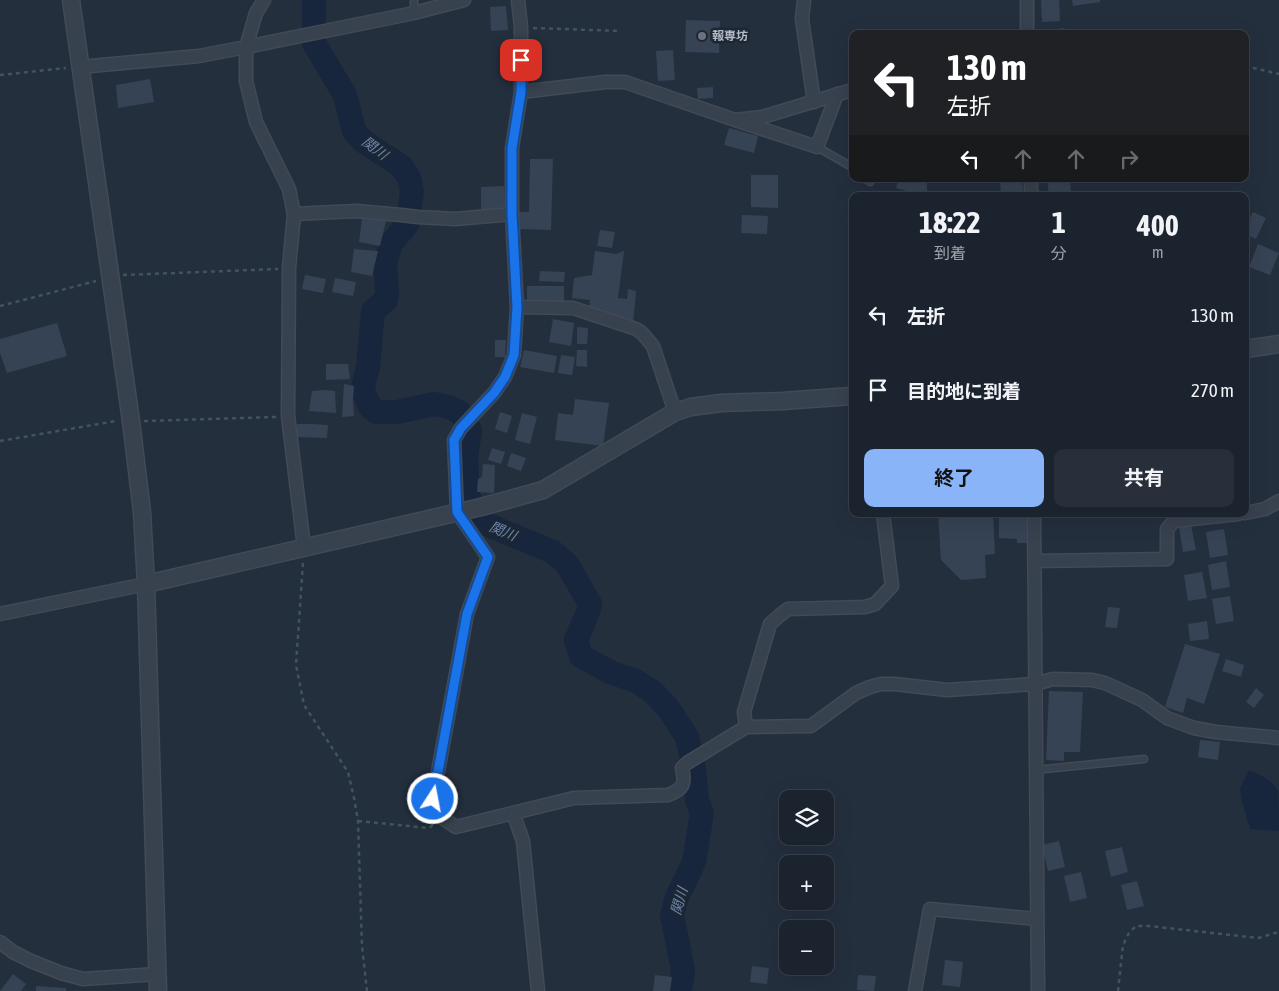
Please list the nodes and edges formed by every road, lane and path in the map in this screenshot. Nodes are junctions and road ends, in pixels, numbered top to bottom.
1 (70, 0) edge
2 (264, 0) edge
3 (464, 0) edge
4 (518, 0) edge
5 (804, 0) edge
6 (1027, 0) edge
7 (414, 6) edge
8 (521, 27) junction
9 (1028, 30) edge
10 (621, 31) dead end
11 (246, 47) junction
12 (80, 67) junction
13 (1249, 67) edge
14 (1279, 74) edge
15 (0, 75) edge
16 (849, 91) edge
17 (521, 92) junction
18 (837, 94) junction
19 (814, 102) junction
20 (735, 120) junction
21 (817, 147) junction
22 (849, 165) edge
23 (294, 214) junction
24 (512, 214) junction
25 (289, 268) junction
26 (110, 278) junction
27 (0, 306) edge
28 (517, 307) junction
29 (1279, 344) edge
30 (1249, 348) edge
31 (849, 396) edge
32 (674, 412) junction
33 (288, 416) junction
34 (131, 421) junction
35 (0, 441) edge
36 (1279, 501) edge
37 (468, 509) junction
38 (1249, 512) edge
39 (883, 517) edge
40 (1034, 517) edge
41 (1211, 517) edge
42 (304, 548) junction
43 (1035, 561) junction
44 (146, 584) junction
45 (0, 614) edge
46 (1035, 684) junction
47 (746, 726) junction
48 (1279, 738) edge
49 (1144, 759) dead end
50 (1035, 770) junction
51 (513, 813) junction
52 (441, 817) junction
53 (358, 821) junction
54 (1037, 919) junction
55 (1279, 932) edge
56 (0, 942) edge
57 (158, 974) junction
58 (158, 991) edge
59 (367, 991) edge
60 (538, 991) edge
61 (915, 991) edge
62 (1038, 991) edge
63 (1118, 991) edge

1 - 12 street
2 - 11 street
3 - 7 street
4 - 8 street
5 - 19 street
6 - 9 street
7 - 11 street
8 - 10 path
8 - 17 street
11 - 12 street
11 - 23 street
12 - 15 path
12 - 26 street
13 - 14 path
16 - 18 street
17 - 20 street
17 - 24 street
18 - 19 street
18 - 21 street
19 - 20 street
20 - 21 street
21 - 22 lane
23 - 24 street
23 - 25 street
24 - 28 street
25 - 26 path
25 - 33 street
26 - 27 path
26 - 34 street
28 - 32 street
28 - 37 street
29 - 30 street
31 - 32 street
32 - 37 street
33 - 34 path
33 - 42 street
34 - 35 path
34 - 44 street
36 - 38 street
37 - 42 street
37 - 52 street
39 - 47 street
40 - 43 street
41 - 43 street
42 - 44 street
42 - 53 path
43 - 46 street
44 - 45 street
44 - 57 street
46 - 47 street
46 - 48 street
46 - 50 street
47 - 51 street
49 - 50 lane
50 - 54 street
51 - 52 street
51 - 60 street
52 - 53 path
53 - 59 path
54 - 61 street
54 - 62 street
55 - 63 path
56 - 57 street
57 - 58 street

